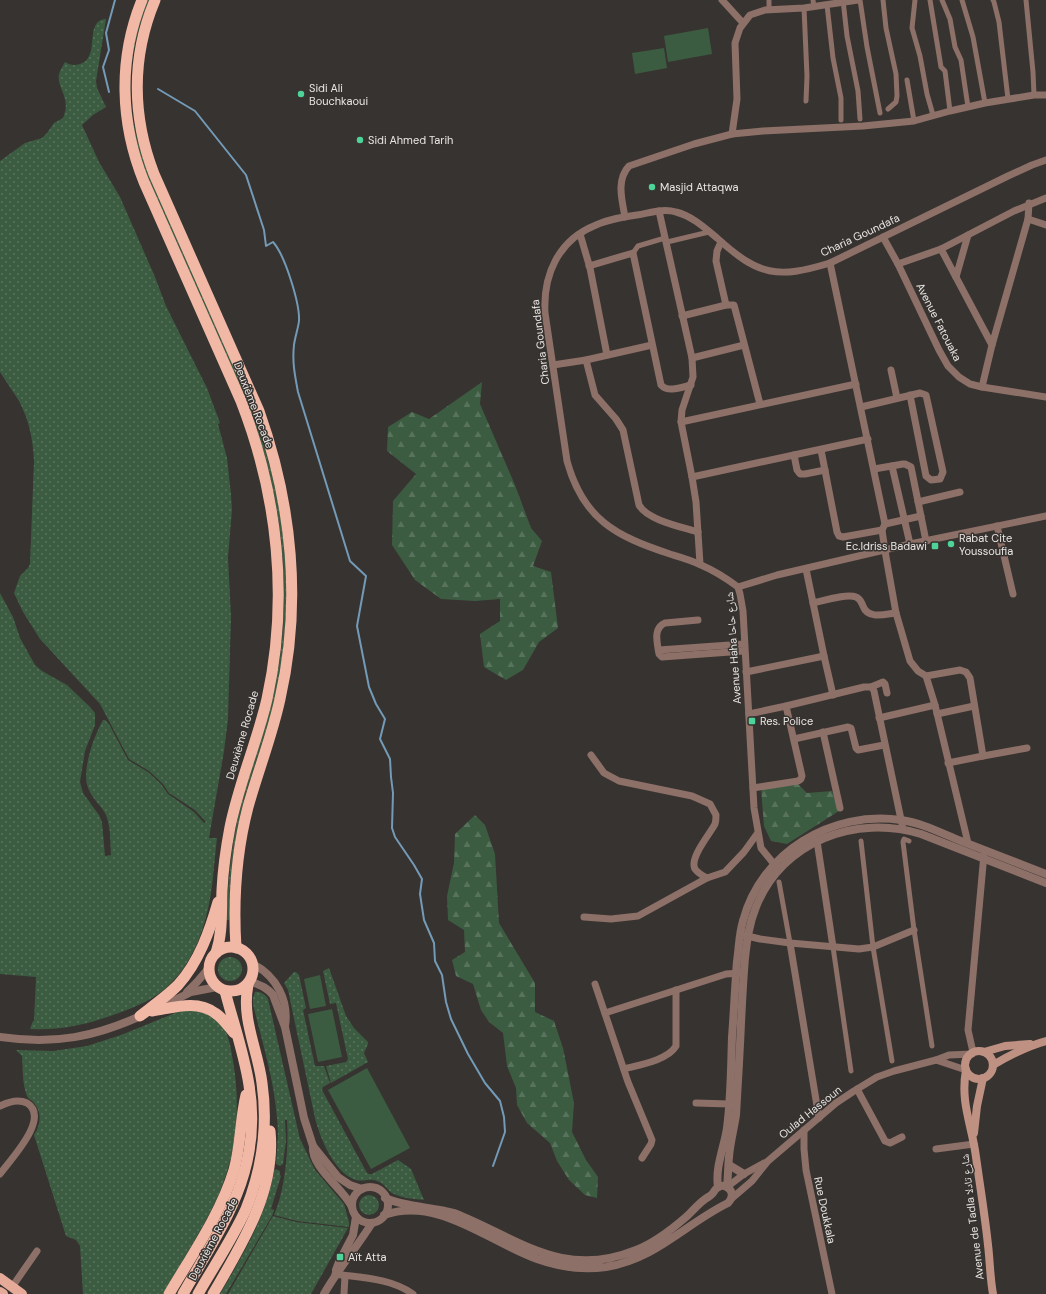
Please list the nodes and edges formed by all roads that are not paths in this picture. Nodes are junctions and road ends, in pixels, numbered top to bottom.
1 (142, 0) edge
2 (154, 0) edge
3 (722, 0) edge
4 (769, 0) edge
5 (859, 0) edge
6 (883, 0) edge
7 (915, 0) edge
8 (930, 0) edge
9 (942, 0) edge
10 (962, 0) edge
11 (993, 0) edge
12 (1026, 0) edge
13 (844, 1) edge
14 (728, 3) edge
15 (814, 3) edge
16 (830, 3) edge
17 (804, 8) junction
18 (769, 9) junction
19 (743, 23) junction
20 (907, 80) dead end
21 (1034, 95) junction
22 (1046, 95) edge
23 (1008, 99) junction
24 (806, 101) dead end
25 (985, 103) junction
26 (968, 107) junction
27 (888, 109) dead end
28 (950, 111) junction
29 (880, 113) dead end
30 (933, 115) junction
31 (860, 118) dead end
32 (841, 120) dead end
33 (914, 121) junction
34 (732, 134) junction
35 (1046, 160) edge
36 (1046, 198) edge
37 (1029, 204) junction
38 (659, 211) junction
39 (625, 217) junction
40 (1028, 219) junction
41 (1046, 225) edge
42 (709, 232) junction
43 (580, 234) junction
44 (968, 235) junction
45 (883, 237) junction
46 (666, 240) junction
47 (721, 242) junction
48 (942, 249) junction
49 (633, 253) junction
50 (830, 263) junction
51 (898, 264) junction
52 (589, 266) junction
53 (956, 277) junction
54 (726, 305) junction
55 (682, 316) junction
56 (652, 345) junction
57 (744, 345) junction
58 (992, 345) junction
59 (607, 355) junction
60 (692, 358) junction
61 (586, 360) junction
62 (553, 365) junction
63 (891, 370) dead end
64 (856, 384) junction
65 (691, 385) junction
66 (982, 387) junction
67 (910, 395) junction
68 (1046, 397) edge
69 (897, 398) junction
70 (760, 404) junction
71 (861, 407) junction
72 (680, 422) junction
73 (868, 439) junction
74 (821, 450) junction
75 (794, 455) junction
76 (892, 466) junction
77 (874, 469) junction
78 (825, 470) junction
79 (692, 477) junction
80 (960, 492) dead end
81 (918, 502) junction
82 (921, 516) junction
83 (1046, 516) edge
84 (904, 520) junction
85 (997, 526) junction
86 (883, 527) junction
87 (698, 532) junction
88 (926, 541) junction
89 (910, 544) junction
90 (885, 551) junction
91 (700, 564) junction
92 (806, 569) junction
93 (738, 587) junction
94 (1013, 594) dead end
95 (813, 603) junction
96 (896, 613) junction
97 (698, 620) dead end
98 (744, 648) junction
99 (658, 650) junction
100 (824, 656) junction
101 (746, 672) junction
102 (926, 676) junction
103 (871, 687) junction
104 (887, 693) dead end
105 (833, 695) junction
106 (935, 705) junction
107 (786, 706) junction
108 (974, 706) junction
109 (749, 714) junction
110 (937, 714) junction
111 (879, 718) junction
112 (823, 732) junction
113 (794, 739) junction
114 (884, 745) junction
115 (1027, 748) dead end
116 (591, 755) dead end
117 (984, 756) junction
118 (948, 763) junction
119 (753, 788) junction
120 (840, 808) dead end
121 (901, 820) junction
122 (903, 829) junction
123 (757, 834) junction
124 (817, 841) junction
125 (861, 841) dead end
126 (909, 841) dead end
127 (968, 843) junction
128 (984, 854) junction
129 (776, 868) junction
130 (1046, 874) edge
131 (707, 878) junction
132 (779, 882) dead end
133 (1046, 883) edge
134 (222, 888) junction
135 (584, 917) dead end
136 (914, 930) junction
137 (744, 936) junction
138 (790, 943) junction
139 (833, 947) junction
140 (873, 947) junction
141 (236, 948) junction
142 (216, 953) junction
143 (253, 964) junction
144 (209, 968) junction
145 (740, 972) junction
146 (249, 983) junction
147 (595, 984) dead end
148 (221, 989) junction
149 (676, 990) junction
150 (183, 995) junction
151 (152, 1011) junction
152 (605, 1013) junction
153 (140, 1016) junction
154 (285, 1027) junction
155 (237, 1036) junction
156 (0, 1037) edge
157 (1046, 1041) edge
158 (1035, 1044) junction
159 (736, 1045) junction
160 (932, 1046) dead end
161 (984, 1052) junction
162 (972, 1053) junction
163 (936, 1060) junction
164 (892, 1061) dead end
165 (993, 1065) junction
166 (624, 1069) junction
167 (966, 1070) junction
168 (851, 1072) dead end
169 (983, 1078) junction
170 (249, 1084) junction
171 (857, 1089) junction
172 (696, 1103) dead end
173 (729, 1104) junction
174 (0, 1106) edge
175 (264, 1116) junction
176 (819, 1118) junction
177 (804, 1130) junction
178 (902, 1137) dead end
179 (974, 1141) junction
180 (313, 1146) junction
181 (936, 1149) dead end
182 (642, 1158) dead end
183 (768, 1161) junction
184 (729, 1165) junction
185 (0, 1174) edge
186 (744, 1174) junction
187 (718, 1187) junction
188 (727, 1187) junction
189 (362, 1189) junction
190 (713, 1194) junction
191 (385, 1198) junction
192 (731, 1199) junction
193 (724, 1205) junction
194 (352, 1208) junction
195 (384, 1215) junction
196 (356, 1217) junction
197 (372, 1223) junction
198 (37, 1251) dead end
199 (335, 1274) junction
200 (345, 1276) junction
201 (0, 1278) edge
202 (12, 1287) junction
203 (0, 1292) edge
204 (2, 1294) edge
205 (22, 1294) edge
206 (169, 1294) edge
207 (183, 1294) edge
208 (198, 1294) edge
209 (213, 1294) edge
210 (324, 1294) edge
211 (344, 1294) edge
212 (414, 1294) edge
213 (832, 1294) edge
214 (992, 1294) edge

1 - 134 highway, Deuxième Rocade
2 - 141 highway, Deuxième Rocade
3 - 14 street
4 - 18 street
5 - 13 street
5 - 29 street
6 - 27 street
7 - 30 street
8 - 28 street
9 - 26 street
10 - 25 street
11 - 23 street
12 - 21 street
13 - 16 street
13 - 31 street
14 - 19 street
15 - 16 street
15 - 17 street
16 - 32 street
17 - 18 street
17 - 24 street
18 - 19 street
19 - 34 street
20 - 33 street
21 - 22 street
21 - 23 street
23 - 25 street
25 - 26 street
26 - 28 street
28 - 30 street
30 - 33 street
33 - 34 street
34 - 39 street
35 - 45 street, Charia Goundafa
36 - 37 street
37 - 40 street
37 - 44 street
38 - 39 street, Charia Goundafa
38 - 42 street, Charia Goundafa
38 - 46 street
39 - 43 street, Charia Goundafa
40 - 41 street
40 - 58 street
42 - 46 street
42 - 47 street, Charia Goundafa
43 - 52 street
43 - 62 street, Charia Goundafa
44 - 48 street
44 - 53 street
45 - 50 street, Charia Goundafa
45 - 51 street, Avenue Fatouaka
46 - 49 street
46 - 55 street
47 - 50 street, Charia Goundafa
47 - 54 street
48 - 51 street
48 - 53 street
49 - 52 street
49 - 56 street
50 - 64 street
51 - 66 street, Avenue Fatouaka
52 - 59 street
53 - 58 street
54 - 55 street
54 - 57 street
55 - 60 street
56 - 59 street
56 - 65 street
57 - 60 street
57 - 70 street
58 - 66 street
59 - 61 street
60 - 65 street
61 - 62 street
61 - 87 street
62 - 91 street, Charia Goundafa
63 - 69 street
64 - 70 street
64 - 71 street
65 - 72 street
66 - 68 street, Avenue Fatouaka
67 - 67 street
67 - 69 street
69 - 71 street
70 - 72 street
71 - 73 street
72 - 79 street
73 - 74 street
73 - 77 street
74 - 75 street
74 - 78 street
75 - 78 street
75 - 79 street
76 - 77 street
76 - 81 street
76 - 84 street
77 - 86 street
78 - 86 street
79 - 87 street
80 - 81 street
81 - 82 street
82 - 84 street
82 - 88 street
83 - 85 street, Avenue Haha شارع حاحا
84 - 86 street
84 - 89 street
85 - 88 street, Avenue Haha شارع حاحا
85 - 94 street
86 - 90 street
87 - 91 street
88 - 89 street, Avenue Haha شارع حاحا
89 - 90 street, Avenue Haha شارع حاحا
90 - 92 street, Avenue Haha شارع حاحا
90 - 96 street
91 - 93 street, Charia Goundafa
92 - 93 street, Avenue Haha شارع حاحا
92 - 95 street
93 - 98 street, Avenue Haha شارع حاحا
95 - 96 street
95 - 100 street
96 - 102 street
97 - 99 street
98 - 99 street
98 - 99 street
98 - 101 street, Avenue Haha شارع حاحا
100 - 101 street
100 - 105 street
101 - 109 street, Avenue Haha شارع حاحا
102 - 106 street
102 - 108 street
103 - 104 street
103 - 105 street
103 - 111 street
105 - 107 street
106 - 110 street
106 - 111 street
107 - 109 street
107 - 113 street
108 - 110 street
108 - 117 street
109 - 119 street, Avenue Haha شارع حاحا
110 - 118 street
111 - 114 street
112 - 113 street
112 - 114 street
112 - 120 street
113 - 119 street
114 - 121 street
115 - 117 street
116 - 131 street
117 - 118 street
118 - 127 street
119 - 123 street, Avenue Haha شارع حاحا
121 - 122 street
121 - 127 street
121 - 129 street
122 - 124 street
122 - 128 street
123 - 129 street, Avenue Haha شارع حاحا
123 - 131 street
124 - 129 street
124 - 139 street
125 - 140 street
126 - 136 street
127 - 128 street
128 - 130 street
128 - 133 street
128 - 162 street
129 - 137 street
131 - 135 street
132 - 138 street
134 - 142 highway, Deuxième Rocade
134 - 153 highway
136 - 140 street
136 - 160 street
137 - 138 street
137 - 145 street
138 - 139 street
138 - 176 street
139 - 140 street
139 - 168 street
140 - 164 street
141 - 142 highway
141 - 143 highway
142 - 144 highway
143 - 146 highway
143 - 154 street
144 - 148 highway
144 - 150 street
145 - 149 street
145 - 159 street
146 - 148 highway
146 - 154 street
146 - 175 highway, Deuxième Rocade
147 - 152 street
148 - 150 street
148 - 155 highway, Deuxième Rocade
149 - 152 street
149 - 166 street
150 - 151 street
151 - 153 street
151 - 155 highway
152 - 166 street
153 - 156 street
154 - 180 street
155 - 170 highway, Deuxième Rocade
157 - 158 main road
158 - 161 main road
158 - 165 main road
159 - 173 street
159 - 184 street
161 - 162 main road
161 - 165 main road
162 - 163 street, Oulad Hassoun
162 - 167 main road
163 - 167 street
163 - 171 street, Oulad Hassoun
165 - 169 main road
166 - 182 street
167 - 169 main road
167 - 179 main road, Avenue de Tadla شارع تادلا
169 - 179 main road, Avenue de Tadla شارع تادلا
170 - 206 highway
170 - 207 highway, Deuxième Rocade
171 - 176 street, Oulad Hassoun
171 - 178 street
172 - 173 street
173 - 187 street
174 - 185 street
175 - 208 highway, Deuxième Rocade
175 - 209 highway
176 - 177 street, Oulad Hassoun
177 - 183 street, Oulad Hassoun
177 - 213 street, Rue Doukkala
179 - 181 street
179 - 214 main road, Avenue de Tadla شارع تادلا
180 - 189 street
180 - 194 street
183 - 186 street, Oulad Hassoun
183 - 192 street, Oulad Hassoun
184 - 186 street
184 - 188 street
186 - 188 street, Oulad Hassoun
187 - 188 street
187 - 190 street
188 - 192 street
189 - 191 street
189 - 194 street
190 - 191 street
190 - 193 street
191 - 195 street
192 - 193 street
193 - 195 street
194 - 196 street
195 - 197 street
196 - 197 street
196 - 199 street
197 - 199 street
198 - 202 street
199 - 200 street
199 - 210 street
200 - 211 street
200 - 212 street
201 - 202 main road
202 - 205 main road
203 - 204 main road

